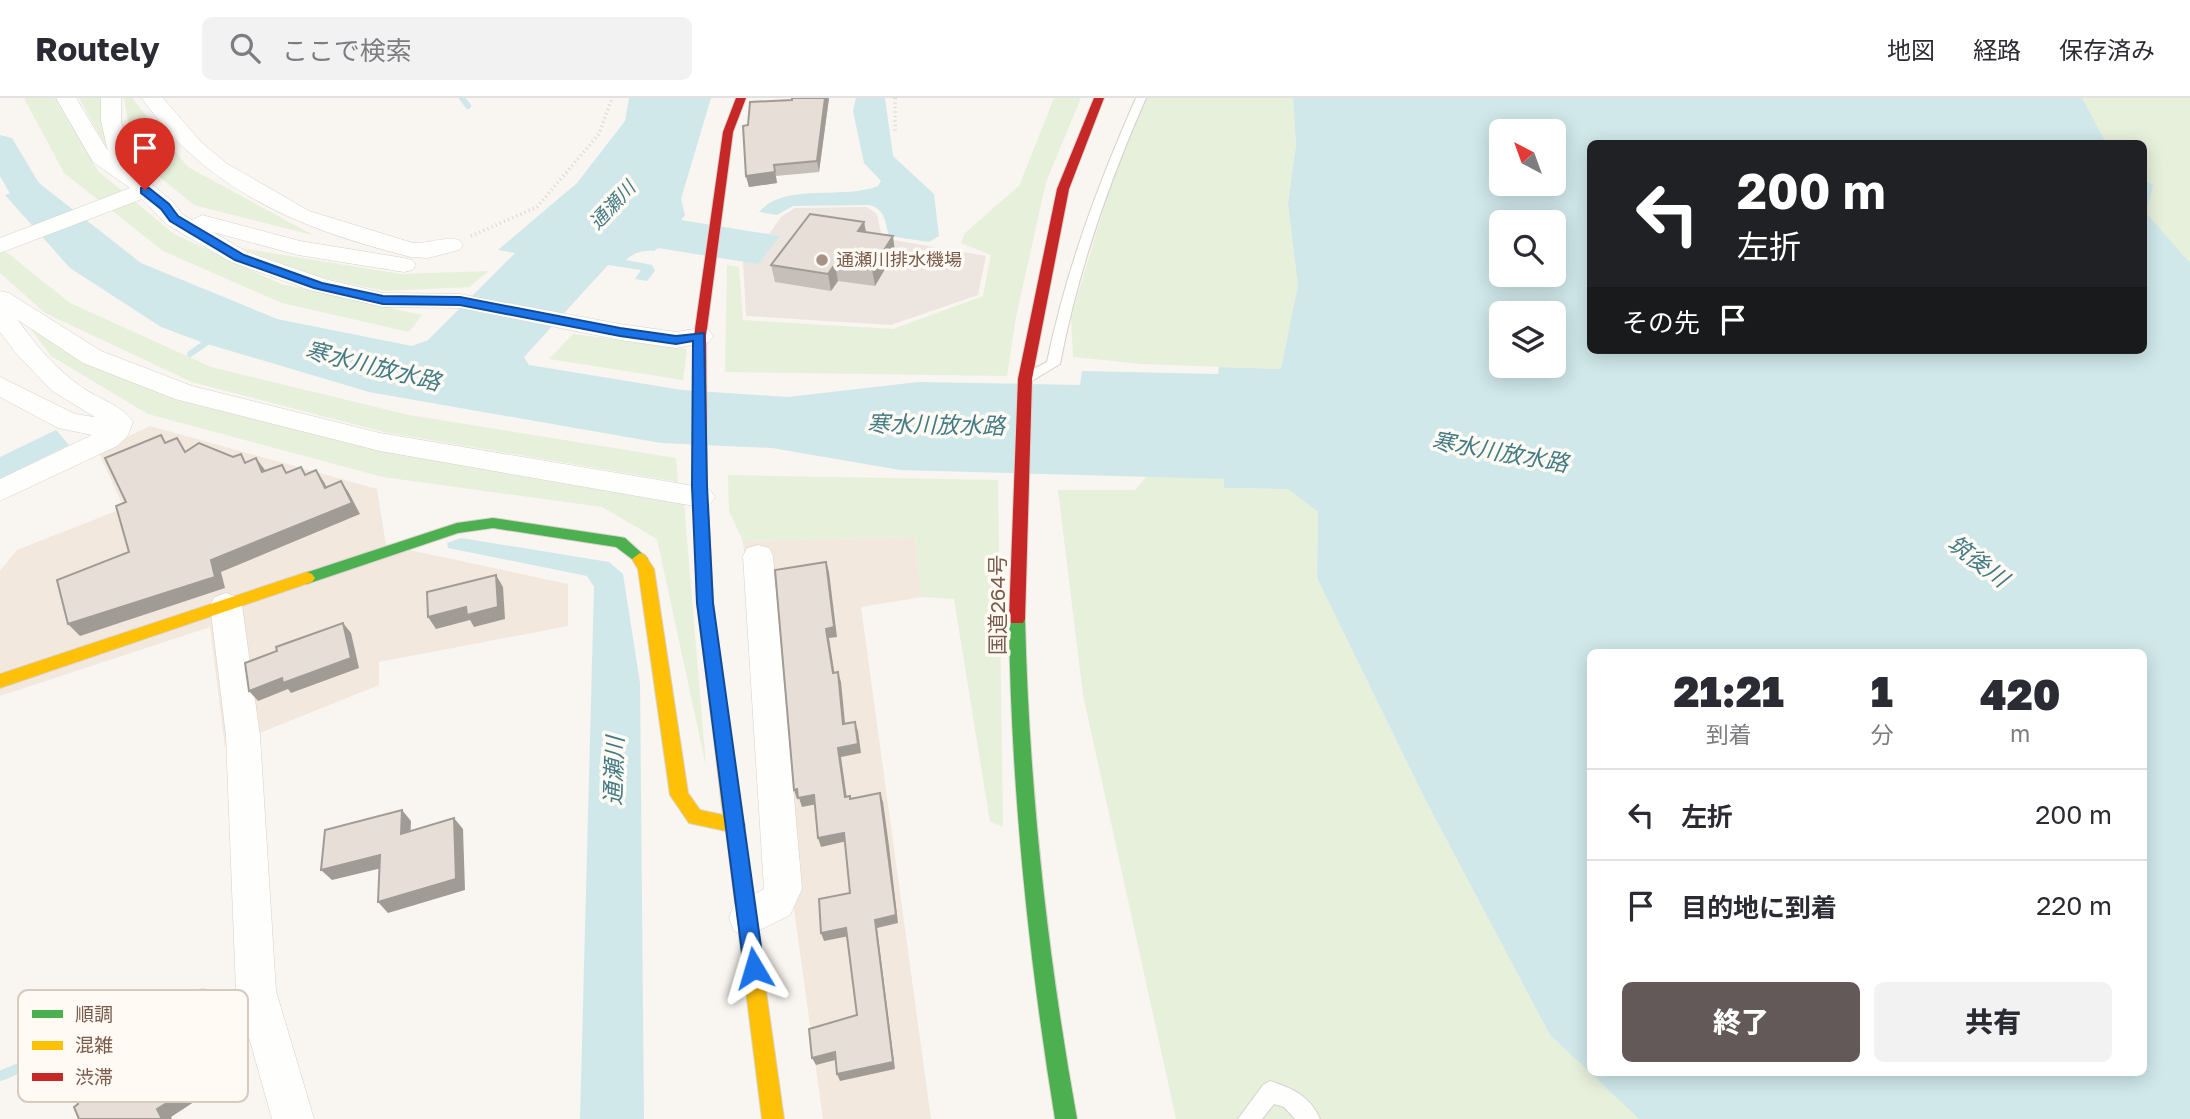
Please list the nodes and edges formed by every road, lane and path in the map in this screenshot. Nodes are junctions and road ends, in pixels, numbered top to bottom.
1 (66, 98) edge
2 (111, 98) edge
3 (152, 98) edge
4 (612, 98) edge
5 (741, 98) edge
6 (895, 98) edge
7 (1099, 98) edge
8 (1140, 98) edge
9 (895, 133) dead end
10 (124, 171) junction
11 (141, 192) junction
12 (165, 207) junction
13 (0, 246) edge
14 (440, 248) junction
15 (0, 298) edge
16 (0, 313) edge
17 (700, 342) junction
18 (1025, 379) junction
19 (0, 386) edge
20 (117, 430) junction
21 (0, 491) edge
22 (700, 491) junction
23 (758, 556) dead end
24 (226, 605) junction
25 (0, 681) edge
26 (736, 825) junction
27 (748, 918) junction
28 (293, 1119) edge
29 (773, 1119) edge
30 (1066, 1119) edge
31 (1249, 1119) edge
32 (1309, 1119) edge

1 - 10 street
2 - 10 street
3 - 14 street
4 - 14 path
5 - 17 main road
6 - 9 path
7 - 18 main road, 国道264号
8 - 18 lane
10 - 11 street
11 - 12 street
11 - 13 street
12 - 14 street
12 - 17 street
15 - 22 street
16 - 20 street
17 - 22 main road
18 - 30 main road, 国道264号
19 - 20 street
20 - 21 street
22 - 26 main road
23 - 27 street
24 - 25 main road
24 - 26 main road
24 - 28 street
26 - 27 main road
27 - 29 main road
31 - 32 lane

